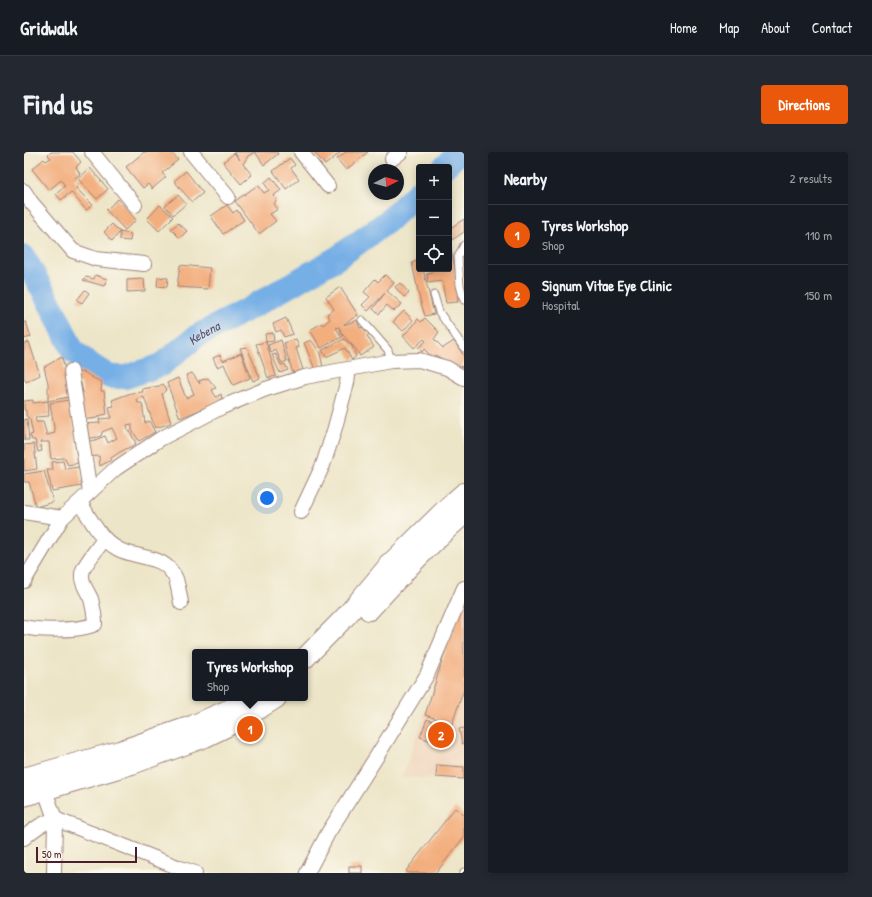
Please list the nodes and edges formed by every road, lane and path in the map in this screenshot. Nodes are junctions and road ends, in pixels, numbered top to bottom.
1 (92, 152) edge
2 (191, 152) edge
3 (301, 152) edge
4 (328, 186) dead end
5 (24, 191) edge
6 (228, 197) dead end
7 (135, 204) dead end
8 (464, 245) edge
9 (144, 264) dead end
10 (434, 295) dead end
11 (464, 300) edge
12 (362, 320) dead end
13 (464, 348) edge
14 (391, 361) junction
15 (349, 370) junction
16 (70, 371) dead end
17 (464, 378) edge
18 (464, 493) edge
19 (85, 497) junction
20 (24, 512) edge
21 (301, 512) dead end
22 (464, 514) edge
23 (62, 518) junction
24 (104, 539) junction
25 (396, 569) junction
26 (24, 582) edge
27 (464, 588) edge
28 (181, 603) dead end
29 (24, 626) edge
30 (308, 655) edge
31 (308, 670) edge
32 (245, 701) edge
33 (271, 701) edge
34 (36, 781) edge
35 (24, 796) edge
36 (55, 819) junction
37 (24, 838) edge
38 (54, 873) edge
39 (195, 873) edge
40 (307, 873) edge

1 - 7 street
2 - 6 street
3 - 4 street
5 - 9 street
8 - 11 lane
10 - 13 lane
12 - 14 lane
14 - 15 street
14 - 17 street
15 - 19 street
15 - 21 street
16 - 19 street
18 - 25 main road
19 - 23 street
19 - 24 street
20 - 23 street
22 - 25 main road
23 - 26 street
24 - 28 street
24 - 29 street
25 - 30 main road
25 - 31 main road
27 - 40 street
32 - 34 main road
33 - 34 main road
34 - 35 main road
34 - 36 street
36 - 37 street
36 - 38 street
36 - 39 street

